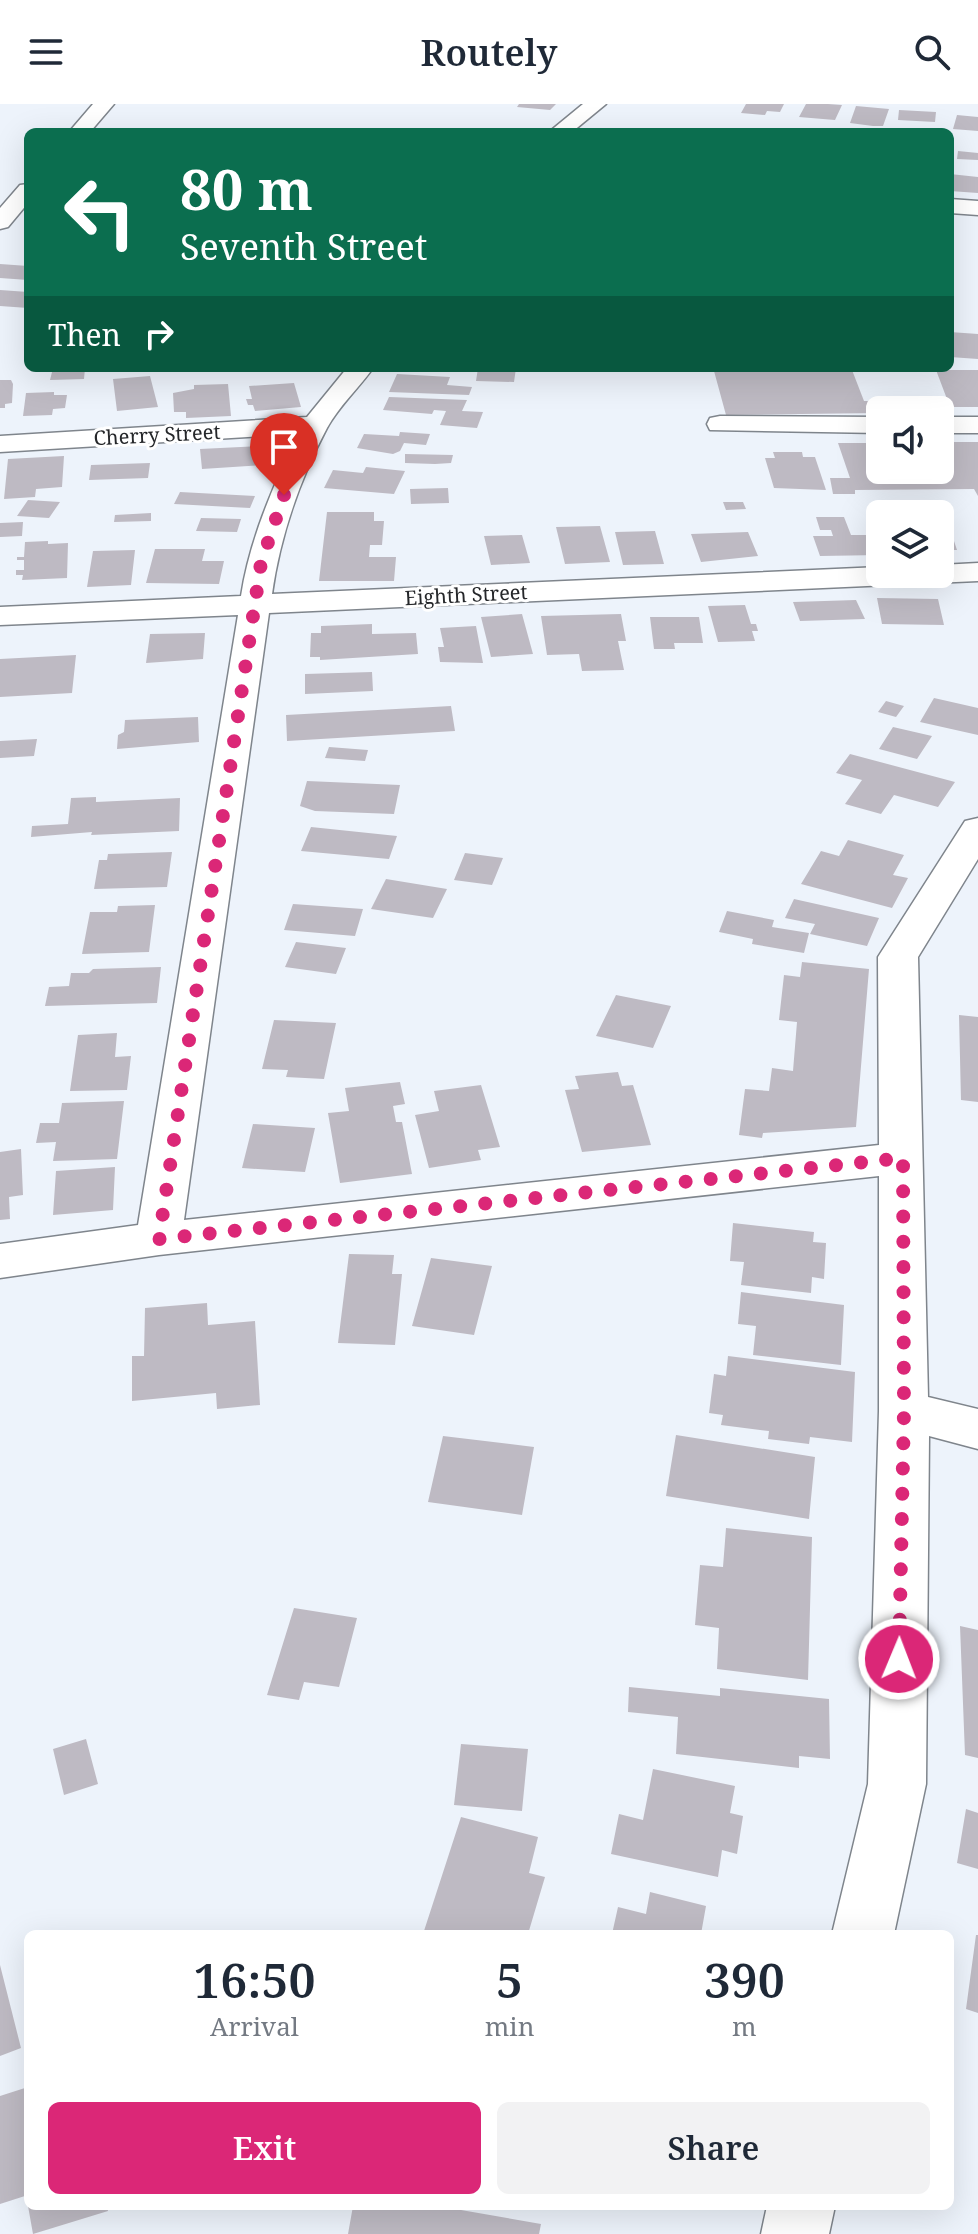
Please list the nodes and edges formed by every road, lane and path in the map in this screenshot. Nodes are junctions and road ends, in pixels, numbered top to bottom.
1 (104, 104) edge
2 (596, 104) edge
3 (83, 128) edge
4 (564, 128) edge
5 (24, 195) edge
6 (954, 206) edge
7 (978, 208) edge
8 (1, 221) edge
9 (24, 222) edge
10 (357, 372) edge
11 (720, 424) dead end
12 (315, 425) junction
13 (866, 425) edge
14 (954, 425) edge
15 (978, 425) edge
16 (0, 444) edge
17 (978, 572) edge
18 (954, 573) edge
19 (866, 577) edge
20 (255, 604) junction
21 (0, 616) edge
22 (978, 829) edge
23 (903, 1158) junction
24 (159, 1239) junction
25 (0, 1261) edge
26 (904, 1411) junction
27 (978, 1429) edge
28 (864, 1930) edge
29 (800, 2210) edge
30 (795, 2234) edge

1 - 3 street
2 - 4 street
5 - 8 street
6 - 7 street
8 - 9 street
10 - 12 street
11 - 13 street
12 - 16 street, Cherry Street
12 - 20 street
14 - 15 street
17 - 18 street
19 - 20 street, Eighth Street
20 - 21 street, Eighth Street
20 - 24 street
22 - 23 street
23 - 24 street
23 - 26 street
24 - 25 street
26 - 27 street
26 - 28 street
29 - 30 street

